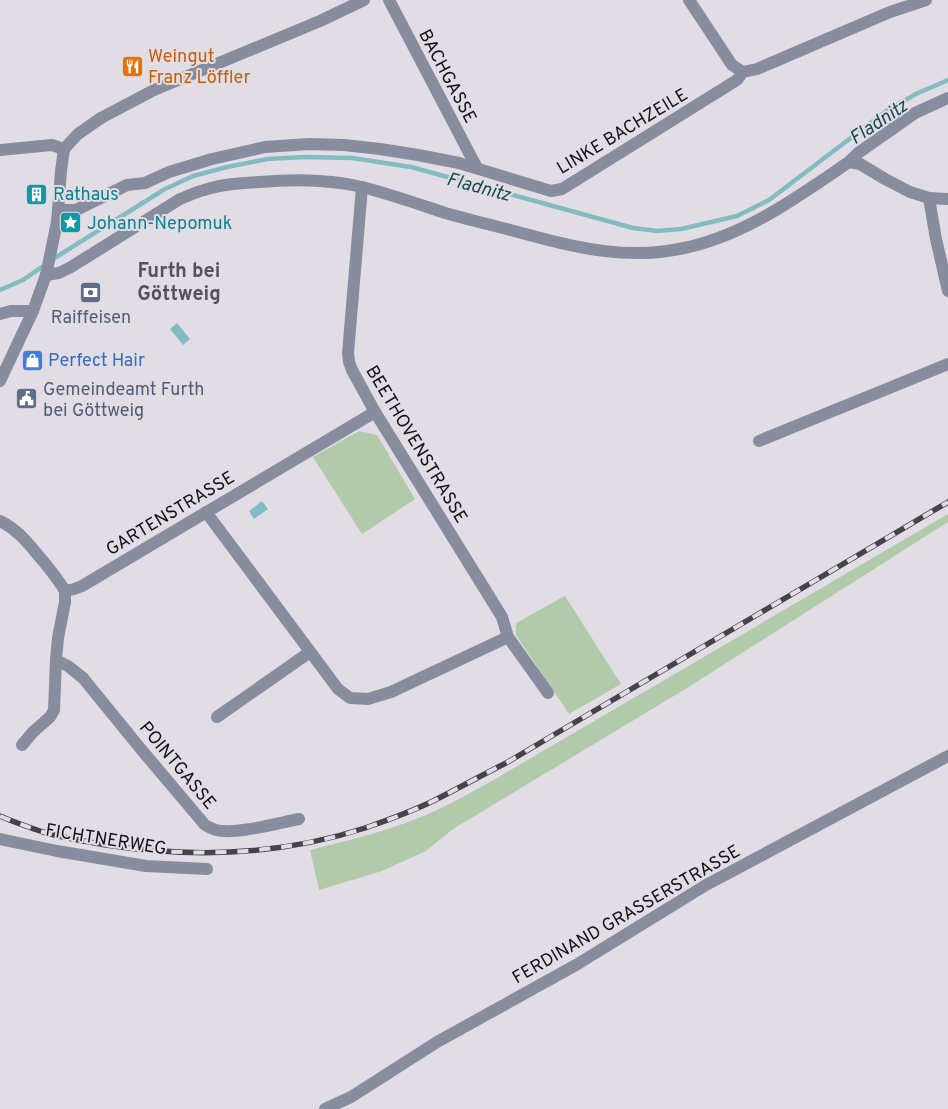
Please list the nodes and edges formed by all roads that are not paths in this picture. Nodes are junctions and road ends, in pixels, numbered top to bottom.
1 (364, 0) edge
2 (389, 0) edge
3 (689, 0) edge
4 (926, 0) edge
5 (743, 72) junction
6 (948, 98) edge
7 (64, 149) junction
8 (0, 150) edge
9 (849, 162) junction
10 (477, 168) junction
11 (362, 187) junction
12 (929, 198) junction
13 (948, 199) edge
14 (58, 210) junction
15 (46, 275) junction
16 (948, 291) edge
17 (32, 311) junction
18 (0, 314) edge
19 (948, 364) edge
20 (0, 381) edge
21 (375, 412) junction
22 (759, 442) dead end
23 (206, 512) junction
24 (0, 521) edge
25 (65, 591) junction
26 (508, 637) junction
27 (310, 652) junction
28 (56, 660) junction
29 (548, 693) dead end
30 (217, 718) dead end
31 (22, 745) dead end
32 (948, 756) edge
33 (299, 819) dead end
34 (0, 839) edge
35 (207, 869) dead end
36 (325, 1109) edge

1 - 7 street
2 - 10 street, BACHGASSE
3 - 5 street
4 - 5 street, LINKE BACHZEILE
5 - 10 street, LINKE BACHZEILE
6 - 9 street
7 - 8 street
7 - 14 street
9 - 11 street
9 - 12 street
10 - 14 street, LINKE BACHZEILE
11 - 15 street
11 - 21 street, BEETHOVENSTRASSE
12 - 13 street
12 - 16 street
14 - 15 street
15 - 17 street
17 - 18 street
17 - 20 street
19 - 22 street
21 - 23 street, GARTENSTRASSE
21 - 26 street, BEETHOVENSTRASSE
23 - 25 street, GARTENSTRASSE
23 - 27 street
24 - 25 street
25 - 28 street
26 - 27 street
26 - 29 street, BEETHOVENSTRASSE
27 - 30 street
28 - 31 street
28 - 33 street, POINTGASSE
32 - 36 street, FERDINAND GRASSERSTRASSE
34 - 35 street, FICHTNERWEG

